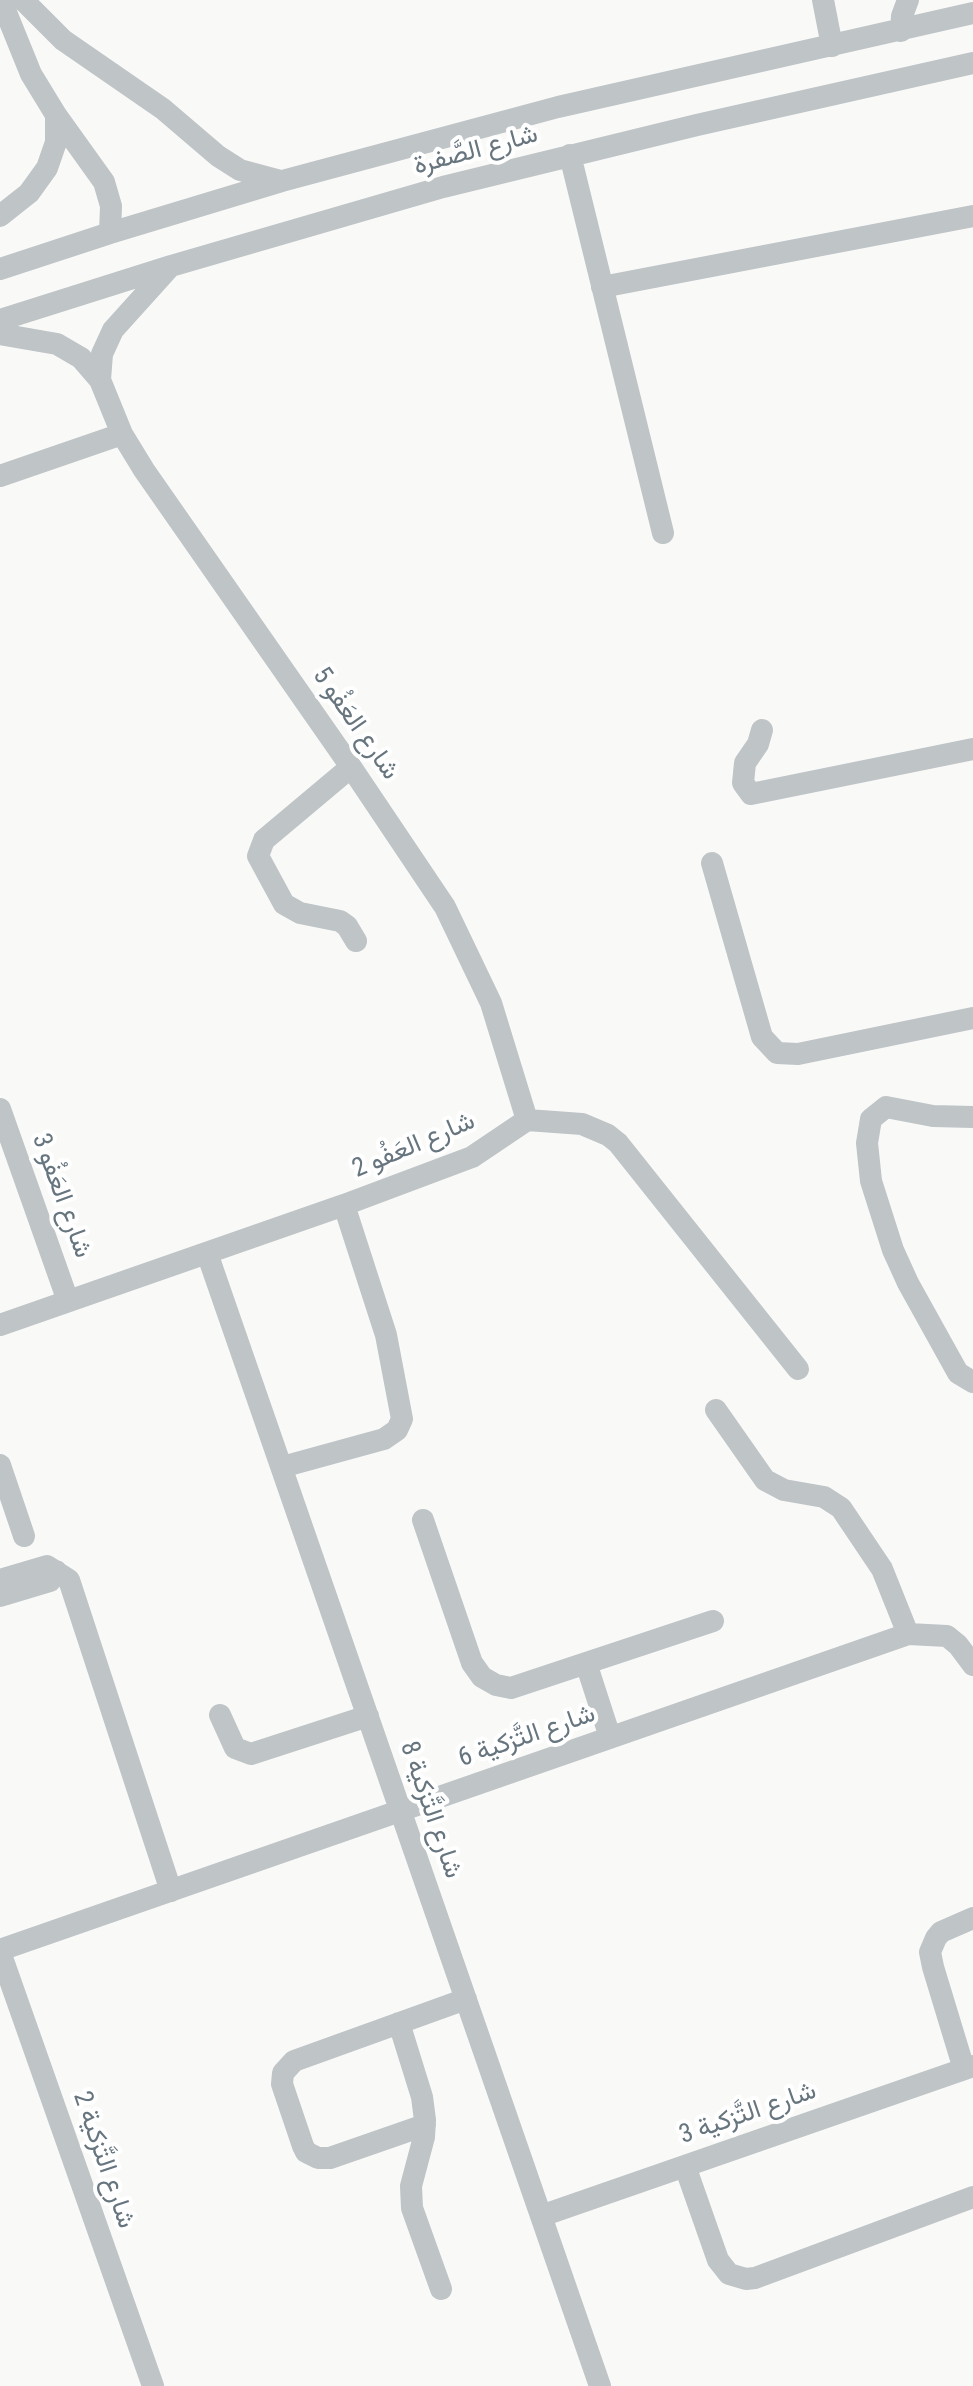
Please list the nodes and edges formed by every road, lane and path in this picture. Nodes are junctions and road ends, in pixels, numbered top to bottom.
1 (1, 0) edge
2 (23, 0) edge
3 (823, 0) edge
4 (908, 0) edge
5 (973, 13) edge
6 (901, 31) junction
7 (832, 46) junction
8 (973, 63) edge
9 (56, 115) junction
10 (570, 155) junction
11 (282, 181) junction
12 (0, 216) edge
13 (973, 216) edge
14 (110, 233) junction
15 (171, 266) junction
16 (0, 269) edge
17 (602, 287) junction
18 (0, 320) edge
19 (0, 334) edge
20 (100, 380) junction
21 (122, 434) junction
22 (0, 476) edge
23 (663, 533) dead end
24 (762, 730) dead end
25 (973, 749) edge
26 (351, 767) junction
27 (712, 863) dead end
28 (356, 941) dead end
29 (973, 1018) edge
30 (0, 1109) edge
31 (973, 1117) edge
32 (527, 1120) junction
33 (344, 1205) junction
34 (207, 1253) junction
35 (68, 1301) junction
36 (0, 1325) edge
37 (798, 1369) dead end
38 (973, 1382) edge
39 (716, 1410) dead end
40 (0, 1465) edge
41 (282, 1467) junction
42 (423, 1520) dead end
43 (24, 1536) dead end
44 (56, 1571) junction
45 (0, 1580) edge
46 (0, 1596) edge
47 (713, 1621) dead end
48 (908, 1634) junction
49 (586, 1663) junction
50 (973, 1665) edge
51 (220, 1715) dead end
52 (368, 1716) junction
53 (610, 1737) junction
54 (400, 1811) junction
55 (171, 1891) junction
56 (973, 1918) edge
57 (0, 1951) edge
58 (466, 1999) junction
59 (399, 2023) junction
60 (969, 2067) edge
61 (425, 2125) junction
62 (685, 2166) junction
63 (973, 2197) edge
64 (541, 2216) junction
65 (441, 2289) dead end
66 (153, 2386) edge
67 (600, 2386) edge

1 - 9 street
2 - 11 street
3 - 7 street
4 - 6 street
5 - 6 street, شارع الصَّفرة
6 - 7 street, شارع الصَّفرة
7 - 11 street, شارع الصَّفرة
8 - 10 street, شارع الصَّفرة
9 - 12 street
9 - 14 street
10 - 15 street, شارع الصَّفرة
10 - 17 street
11 - 14 street, شارع الصَّفرة
13 - 17 street
14 - 16 street, شارع الصَّفرة
15 - 18 street, شارع الصَّفرة
15 - 20 street
17 - 23 street
19 - 20 street, شارع العَفُو 5
20 - 21 street, شارع العَفُو 5
21 - 22 street
21 - 26 street, شارع العَفُو 5
24 - 25 street
26 - 28 street
26 - 32 street, شارع العَفُو 5
27 - 29 street
30 - 35 street, شارع العَفُو 3
31 - 38 street
32 - 33 street, شارع العَفُو 2
32 - 37 street
33 - 34 street, شارع العَفُو 2
33 - 41 street
34 - 35 street, شارع العَفُو 2
34 - 41 street, شارع التَّزكية 8
35 - 36 street, شارع العَفُو 2
39 - 48 street
40 - 43 street
41 - 52 street, شارع التَّزكية 8
42 - 49 street
44 - 45 street
44 - 46 street
44 - 55 street
47 - 49 street
48 - 50 street, شارع التَّزكية 6
48 - 53 street, شارع التَّزكية 6
49 - 53 street
51 - 52 street
52 - 54 street, شارع التَّزكية 8
53 - 54 street, شارع التَّزكية 6
54 - 55 street, شارع التَّزكية 6
54 - 58 street, شارع التَّزكية 8
55 - 57 street, شارع التَّزكية 6
56 - 60 street
57 - 66 street, شارع التَّزكية 2
58 - 59 street
58 - 64 street, شارع التَّزكية 8
59 - 61 street
59 - 61 street
60 - 62 street, شارع التَّزكية 3
61 - 65 street
62 - 63 street
62 - 64 street, شارع التَّزكية 3
64 - 67 street, شارع التَّزكية 8

